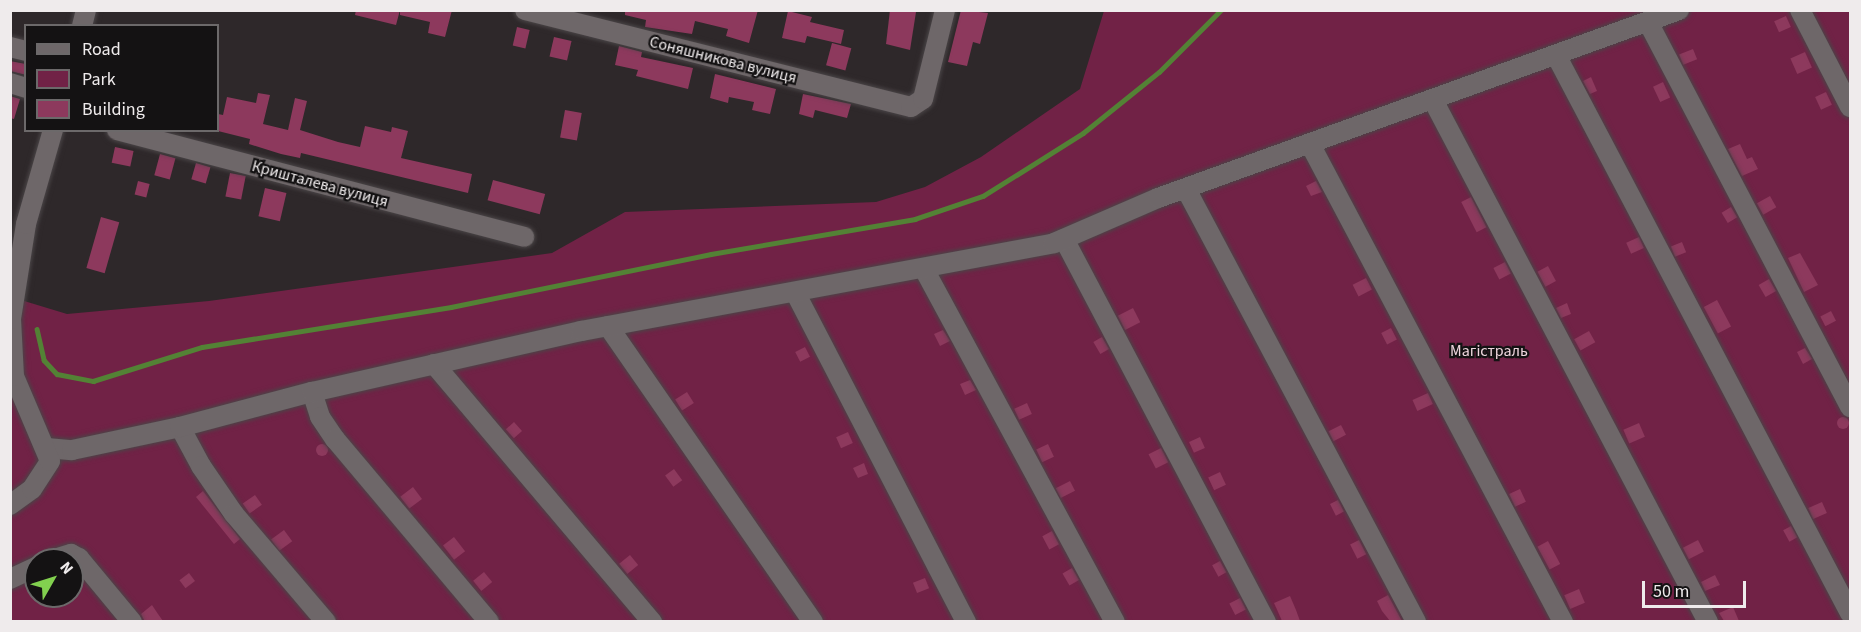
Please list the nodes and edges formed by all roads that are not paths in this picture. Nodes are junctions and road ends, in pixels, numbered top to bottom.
1 (525, 10) edge
2 (945, 10) edge
3 (1679, 10) edge
4 (1800, 10) edge
5 (1648, 22) junction
6 (1556, 55) junction
7 (1433, 100) junction
8 (1851, 107) edge
9 (52, 132) edge
10 (125, 132) edge
11 (1310, 144) junction
12 (1186, 189) junction
13 (524, 237) dead end
14 (1064, 239) junction
15 (924, 269) junction
16 (795, 292) junction
17 (608, 326) junction
18 (434, 364) junction
19 (312, 392) junction
20 (1851, 407) edge
21 (180, 427) junction
22 (45, 443) junction
23 (10, 505) edge
24 (84, 564) edge
25 (24, 573) edge
26 (10, 579) edge
27 (1851, 613) edge
28 (132, 621) edge
29 (326, 621) edge
30 (489, 621) edge
31 (652, 621) edge
32 (813, 621) edge
33 (966, 621) edge
34 (1115, 621) edge
35 (1266, 621) edge
36 (1416, 621) edge
37 (1563, 621) edge
38 (1708, 621) edge

1 - 2 street, Соняшникова вулиця
3 - 5 street
4 - 8 street
5 - 6 street
5 - 20 street
6 - 7 street
6 - 27 street
7 - 11 street
7 - 38 street
9 - 22 street
10 - 13 street, Кришталева вулиця
11 - 12 street
11 - 37 street
12 - 14 street
12 - 36 street
14 - 15 street
14 - 35 street
15 - 16 street
15 - 34 street
16 - 17 street
16 - 33 street
17 - 18 street
17 - 32 street
18 - 19 street
18 - 31 street
19 - 21 street
19 - 30 street
21 - 22 street
21 - 29 street
22 - 23 street
24 - 28 street
25 - 26 street

